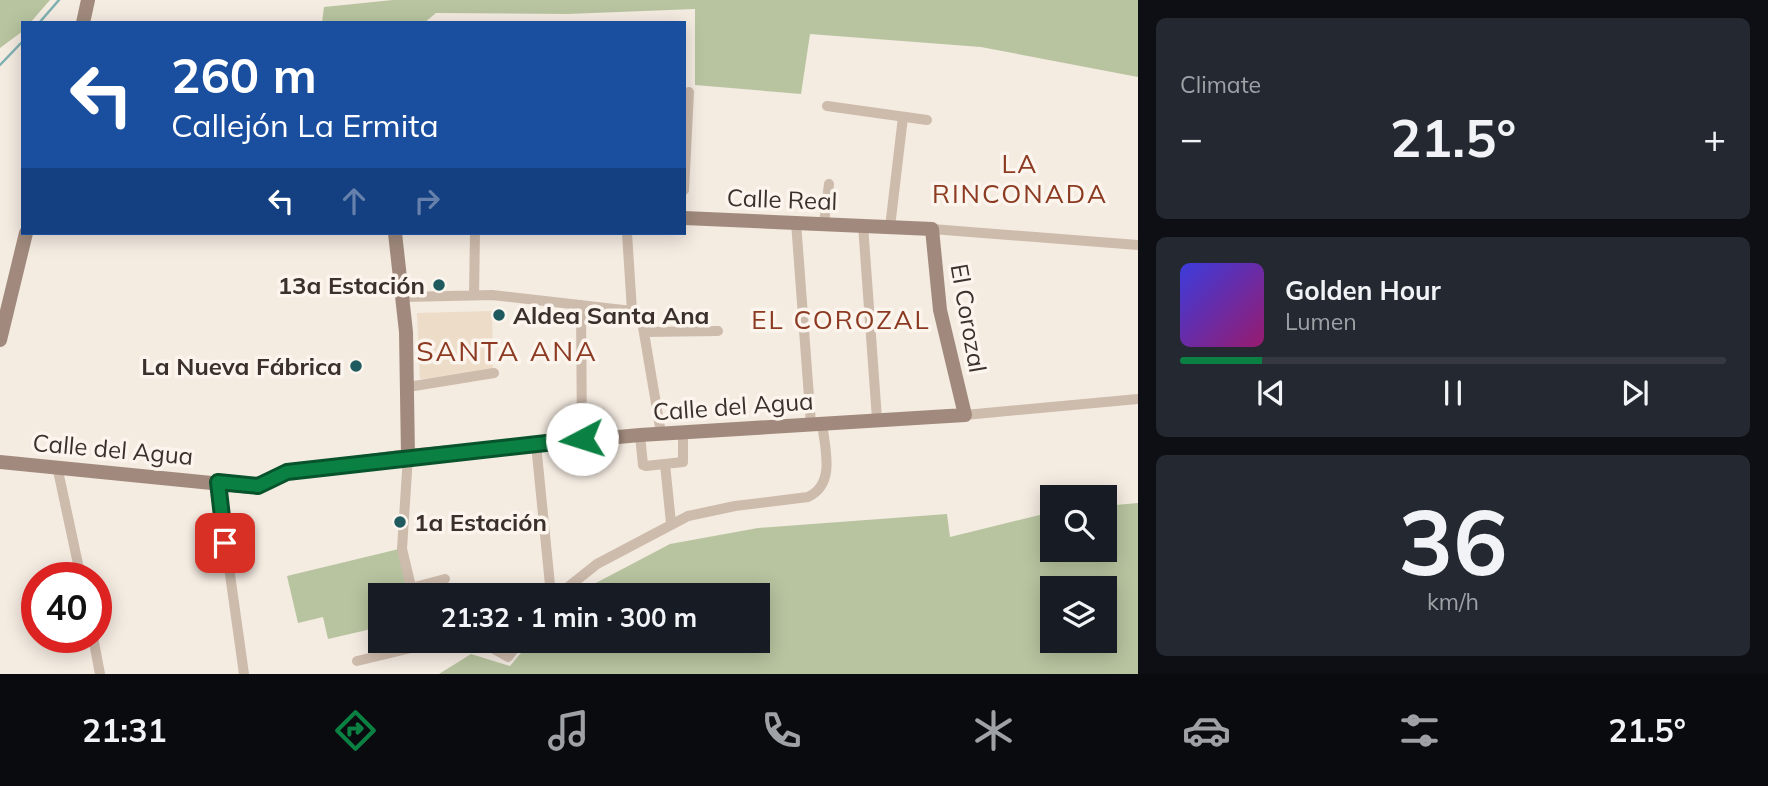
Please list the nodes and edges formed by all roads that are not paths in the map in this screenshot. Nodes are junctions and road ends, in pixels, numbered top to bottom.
1 (88, 0) edge
2 (83, 21) edge
3 (689, 92) dead end
4 (827, 106) dead end
5 (904, 117) junction
6 (927, 120) dead end
7 (686, 151) edge
8 (829, 184) dead end
9 (686, 218) edge
10 (796, 222) junction
11 (824, 223) junction
12 (877, 226) junction
13 (932, 229) junction
14 (26, 235) edge
15 (396, 235) edge
16 (474, 235) edge
17 (626, 235) edge
18 (1138, 245) edge
19 (474, 295) junction
20 (404, 297) junction
21 (581, 305) junction
22 (632, 311) junction
23 (718, 331) dead end
24 (644, 332) junction
25 (0, 341) edge
26 (495, 373) dead end
27 (408, 387) junction
28 (1138, 399) edge
29 (965, 415) junction
30 (877, 419) junction
31 (817, 423) junction
32 (682, 432) junction
33 (661, 433) junction
34 (640, 435) junction
35 (582, 439) junction
36 (536, 444) junction
37 (408, 456) junction
38 (0, 462) edge
39 (665, 464) junction
40 (57, 466) junction
41 (218, 482) junction
42 (671, 523) junction
43 (78, 562) edge
44 (445, 579) dead end
45 (410, 583) edge
46 (435, 583) edge
47 (550, 583) edge
48 (573, 583) edge
49 (96, 653) edge
50 (390, 653) edge
51 (357, 661) dead end
52 (100, 674) edge
53 (244, 674) edge

1 - 2 street
3 - 7 street
4 - 5 street
5 - 6 street
5 - 12 street
8 - 11 street
9 - 10 street, Calle Real
10 - 11 street, Calle Real
10 - 31 street
11 - 12 street, Calle Real
12 - 13 street
12 - 30 street
13 - 18 street
13 - 29 street, El Corozal
14 - 25 street
15 - 20 street
16 - 19 street
17 - 22 street
19 - 20 street
19 - 21 street
20 - 27 street
21 - 22 street
21 - 35 street
22 - 24 street
23 - 24 street
24 - 33 street
26 - 27 street
27 - 37 street
28 - 29 street, Calle del Agua
29 - 30 street, Calle del Agua
30 - 31 street, Calle del Agua
31 - 32 street, Calle del Agua
31 - 42 street
32 - 33 street, Calle del Agua
32 - 39 street
33 - 34 street, Calle del Agua
34 - 35 street, Calle del Agua
34 - 39 street
35 - 36 street, Calle del Agua
36 - 37 street, Calle del Agua
36 - 47 street
37 - 41 street, Calle del Agua
37 - 45 street
38 - 40 street, Calle del Agua
39 - 42 street
40 - 41 street, Calle del Agua
40 - 43 street
41 - 53 street
42 - 48 street
44 - 46 street
49 - 52 street
50 - 51 street

